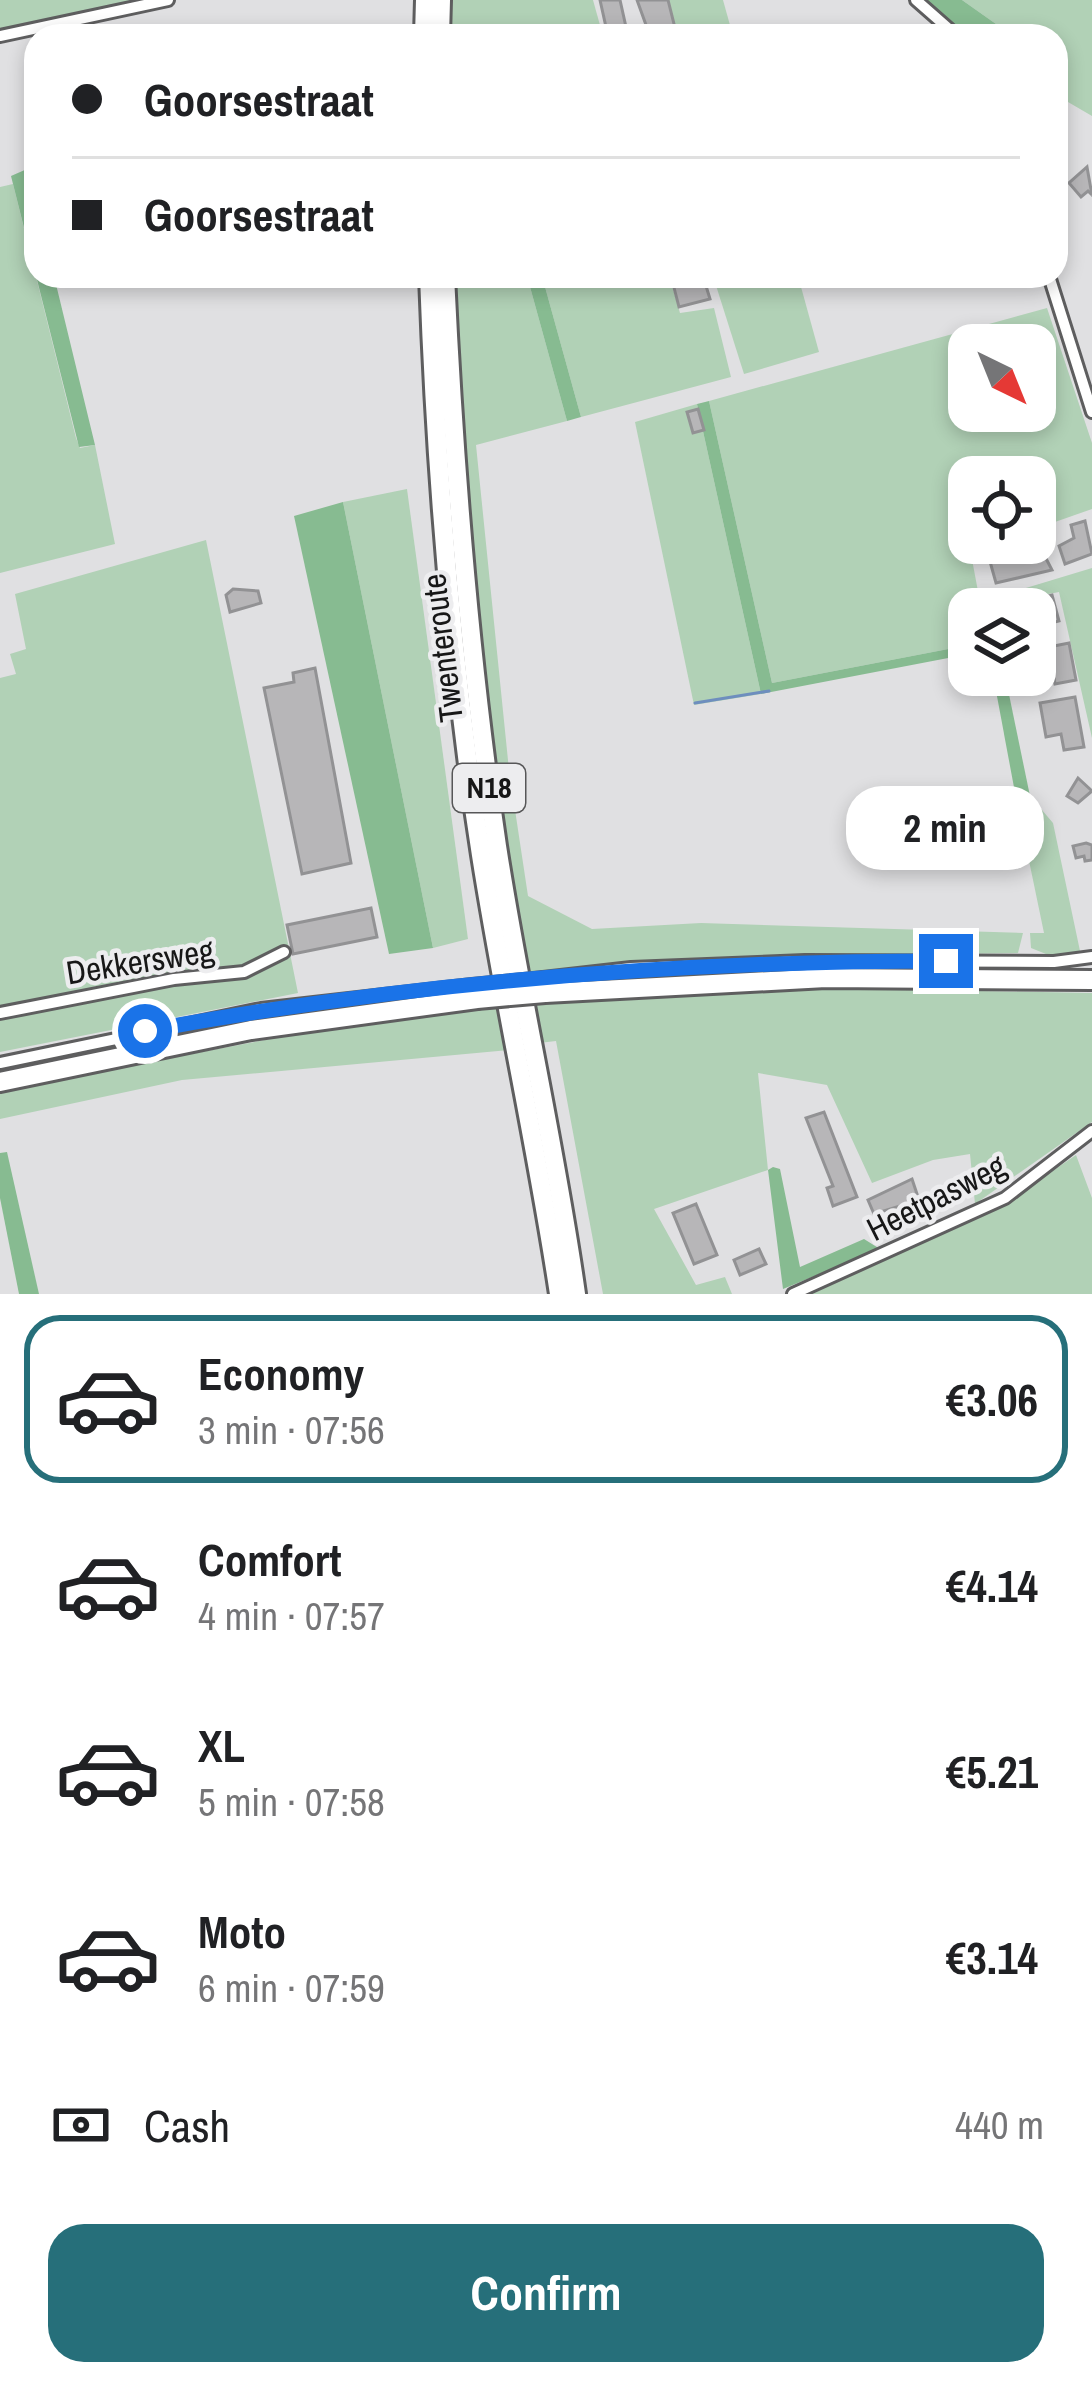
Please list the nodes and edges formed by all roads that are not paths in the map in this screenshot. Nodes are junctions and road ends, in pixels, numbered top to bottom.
1 (167, 0) edge
2 (916, 0) edge
3 (56, 24) edge
4 (943, 24) edge
5 (429, 288) edge
6 (446, 288) edge
7 (1053, 288) edge
8 (1092, 412) edge
9 (284, 952) dead end
10 (1092, 958) edge
11 (1092, 980) edge
12 (544, 985) junction
13 (474, 992) junction
14 (0, 1013) edge
15 (0, 1063) edge
16 (0, 1082) edge
17 (1092, 1130) edge
18 (559, 1294) edge
19 (576, 1294) edge
20 (793, 1294) edge

1 - 3 street
2 - 4 street
5 - 18 main road, Twenteroute / N18
6 - 19 main road, Twenteroute / N18
7 - 8 street
9 - 14 street, Dekkersweg
10 - 12 street
11 - 12 main road
12 - 13 main road, bridge
13 - 15 street
13 - 16 main road
17 - 20 street, Heetpasweg

